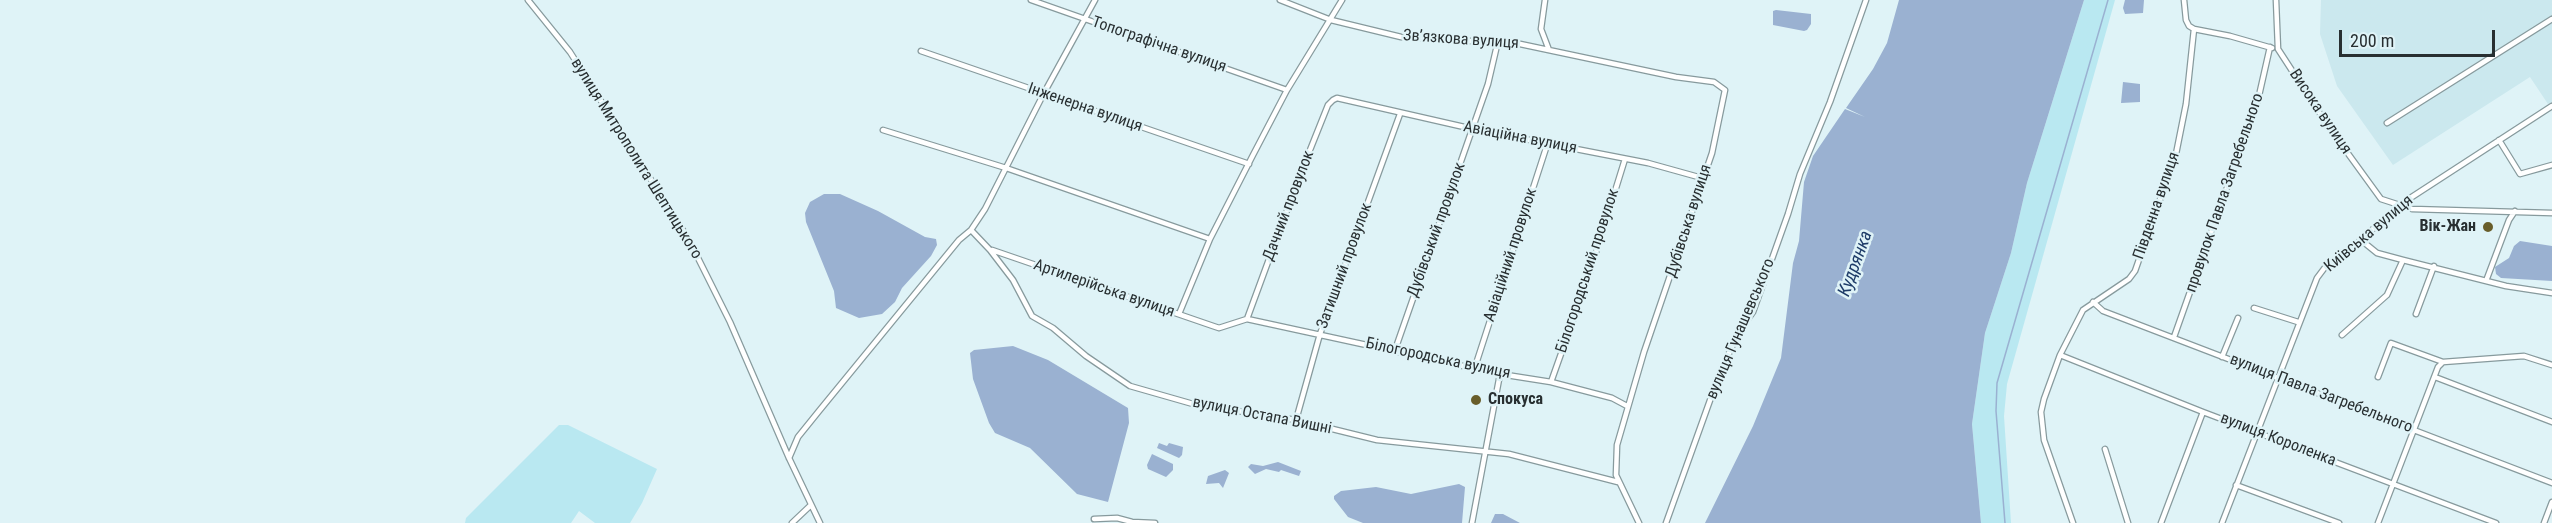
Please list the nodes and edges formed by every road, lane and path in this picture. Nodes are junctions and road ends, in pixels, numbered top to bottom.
1 (528, 0) edge
2 (1031, 0) edge
3 (1095, 0) edge
4 (1280, 0) edge
5 (1342, 0) edge
6 (1545, 0) edge
7 (1866, 0) edge
8 (2184, 0) edge
9 (2276, 0) edge
10 (1084, 18) junction
11 (2552, 19) edge
12 (1331, 20) junction
13 (2194, 29) junction
14 (1498, 41) junction
15 (2270, 47) junction
16 (1539, 49) joint
17 (1550, 50) junction
18 (2278, 50) junction
19 (921, 51) dead end
20 (1287, 90) junction
21 (1044, 93) junction
22 (1337, 99) joint
23 (2552, 106) edge
24 (1400, 114) junction
25 (2387, 123) dead end
26 (1473, 129) junction
27 (883, 130) dead end
28 (2499, 140) junction
29 (1548, 142) junction
30 (1625, 159) junction
31 (1249, 164) junction
32 (2552, 165) edge
33 (1006, 168) junction
34 (1702, 177) junction
35 (2398, 206) junction
36 (2515, 211) junction
37 (2552, 213) edge
38 (971, 230) junction
39 (1210, 239) junction
40 (2361, 240) junction
41 (990, 250) junction
42 (2403, 260) junction
43 (2434, 266) junction
44 (2486, 281) junction
45 (2552, 293) edge
46 (2093, 302) junction
47 (2254, 308) dead end
48 (1179, 314) junction
49 (2416, 314) dead end
50 (2238, 318) dead end
51 (1247, 319) junction
52 (2298, 322) junction
53 (1320, 334) junction
54 (2342, 335) dead end
55 (2174, 337) junction
56 (1395, 350) junction
57 (2060, 355) junction
58 (2222, 357) junction
59 (2443, 362) junction
60 (2552, 365) edge
61 (1475, 367) junction
62 (1500, 374) junction
63 (2435, 376) junction
64 (2277, 377) junction
65 (2378, 377) dead end
66 (1551, 382) junction
67 (1627, 406) junction
68 (2203, 412) junction
69 (1296, 420) junction
70 (2552, 422) edge
71 (2414, 429) junction
72 (2257, 431) junction
73 (2105, 448) dead end
74 (1484, 450) junction
75 (789, 459) junction
76 (1618, 482) junction
77 (2552, 483) edge
78 (2394, 484) junction
79 (2236, 485) junction
80 (2552, 502) edge
81 (811, 506) junction
82 (1094, 519) dead end
83 (792, 523) edge
84 (820, 523) edge
85 (1155, 523) edge
86 (1473, 523) edge
87 (1639, 523) edge
88 (1666, 523) edge
89 (2073, 523) edge
90 (2128, 523) edge
91 (2161, 523) edge
92 (2222, 523) edge
93 (2339, 523) edge
94 (2378, 523) edge
95 (2496, 523) edge
96 (2544, 523) edge

1 - 75 street, вулиця Митрополита Шептицького
2 - 10 street, Топографічна вулиця
3 - 10 street
4 - 12 street, Звʼязкова вулиця
5 - 12 street
6 - 17 street
7 - 88 street, вулиця Гунашевського
8 - 13 street
9 - 18 street
10 - 20 street, Топографічна вулиця
10 - 21 street
11 - 25 street
12 - 14 street, Звʼязкова вулиця
12 - 20 street
13 - 15 street
13 - 46 street, Південна вулиця
14 - 16 street, Звʼязкова вулиця
14 - 26 street, Дубівський провулок
15 - 18 street
15 - 55 street, провулок Павла Загребельного
16 - 17 street, Дубівська вулиця
17 - 34 street, Дубівська вулиця
18 - 35 street, Висока вулиця
19 - 21 street, Інженерна вулиця
20 - 31 street
21 - 31 street, Інженерна вулиця
21 - 33 street
22 - 24 street, Авіаційна вулиця
22 - 51 street, Дачний провулок
23 - 28 street, Київська вулиця
24 - 26 street, Авіаційна вулиця
24 - 53 street, Затишний провулок
26 - 29 street, Авіаційна вулиця
26 - 56 street, Дубівський провулок
27 - 33 street
28 - 32 street
28 - 35 street, Київська вулиця
29 - 30 street, Авіаційна вулиця
29 - 61 street, Авіаційний провулок
30 - 34 street, Авіаційна вулиця
30 - 66 street, Білогородський провулок
31 - 39 street
33 - 38 street
33 - 39 street
34 - 67 street, Дубівська вулиця
35 - 36 street
35 - 40 street, Київська вулиця
36 - 37 street
36 - 44 street
38 - 41 street, вулиця Остапа Вишні
38 - 75 street
39 - 48 street
40 - 42 street
40 - 52 street, Київська вулиця
41 - 48 street, Артилерійська вулиця
41 - 69 street, вулиця Остапа Вишні
42 - 43 street
42 - 54 street
43 - 44 street
43 - 49 street
44 - 45 street
46 - 55 street, вулиця Павла Загребельного
46 - 57 street, Південна вулиця
47 - 52 street
48 - 51 street, Артилерійська вулиця
50 - 58 street
51 - 53 street, Білогородська вулиця
52 - 64 street, Київська вулиця
53 - 56 street, Білогородська вулиця
53 - 69 street, Затишний провулок
55 - 58 street, вулиця Павла Загребельного
56 - 61 street, Білогородська вулиця
57 - 68 street, вулиця Короленка
57 - 89 street, Південна вулиця
58 - 64 street, вулиця Павла Загребельного
59 - 60 street
59 - 63 street
59 - 65 street
61 - 62 street, Білогородська вулиця
62 - 66 street, Білогородська вулиця
62 - 74 street
63 - 70 street
63 - 71 street
64 - 71 street, вулиця Павла Загребельного
64 - 72 street, Київська вулиця
66 - 67 street, Білогородська вулиця
67 - 76 street, Дубівська вулиця
68 - 72 street, вулиця Короленка
68 - 91 street
69 - 74 street, вулиця Остапа Вишні
71 - 77 street, вулиця Павла Загребельного
71 - 78 street
72 - 78 street, вулиця Короленка
72 - 79 street, Київська вулиця
73 - 90 street
74 - 76 street, вулиця Остапа Вишні
74 - 86 street
75 - 81 street, вулиця Митрополита Шептицького
76 - 87 street, Дубівська вулиця
78 - 94 street
78 - 95 street, вулиця Короленка
79 - 92 street, Київська вулиця
79 - 93 street
80 - 96 street
81 - 83 street
81 - 84 street, вулиця Митрополита Шептицького
82 - 85 street

